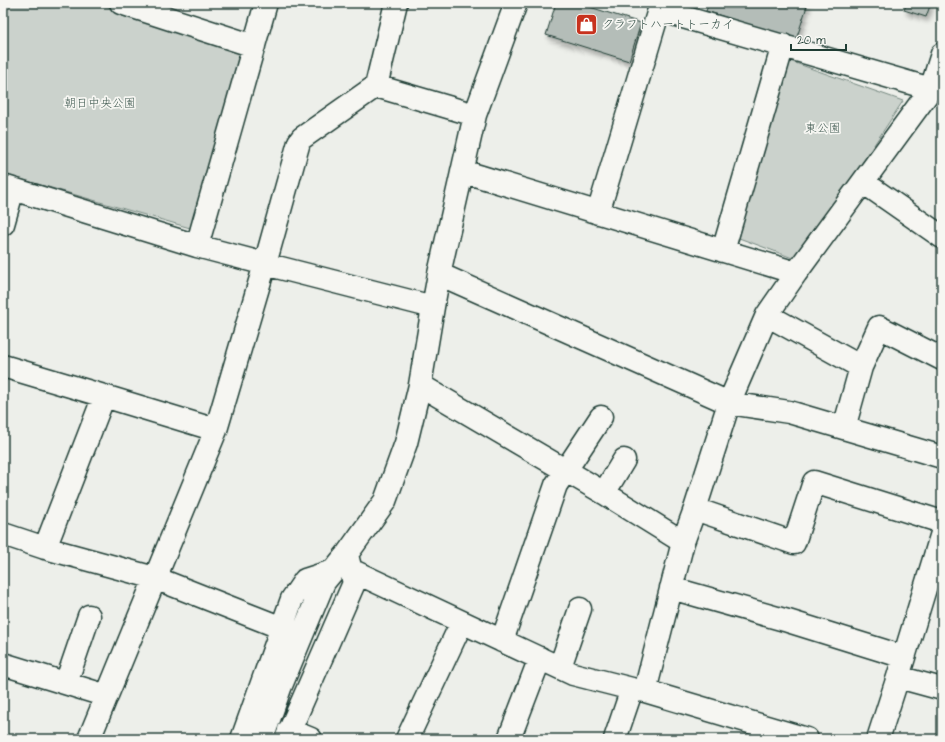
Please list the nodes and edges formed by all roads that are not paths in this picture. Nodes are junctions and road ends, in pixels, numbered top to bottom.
1 (122, 3) edge
2 (266, 3) edge
3 (396, 3) edge
4 (516, 3) edge
5 (660, 6) edge
6 (254, 46) junction
7 (782, 46) junction
8 (942, 56) edge
9 (376, 86) junction
10 (931, 89) junction
11 (475, 115) junction
12 (462, 171) junction
13 (863, 182) junction
14 (8, 188) edge
15 (598, 213) junction
16 (3, 224) edge
17 (942, 236) edge
18 (197, 246) junction
19 (723, 251) junction
20 (265, 264) junction
21 (796, 273) junction
22 (439, 274) junction
23 (433, 307) junction
24 (767, 315) junction
25 (942, 359) edge
26 (3, 366) edge
27 (860, 367) junction
28 (420, 385) junction
29 (104, 396) junction
30 (729, 403) junction
31 (601, 417) dead end
32 (844, 428) junction
33 (216, 430) junction
34 (942, 457) edge
35 (624, 460) dead end
36 (566, 470) junction
37 (604, 493) junction
38 (695, 510) junction
39 (942, 522) edge
40 (3, 534) edge
41 (683, 542) junction
42 (941, 542) edge
43 (45, 548) junction
44 (344, 565) junction
45 (155, 578) junction
46 (671, 588) junction
47 (580, 609) dead end
48 (89, 616) dead end
49 (462, 622) junction
50 (282, 628) junction
51 (502, 640) junction
52 (540, 658) junction
53 (3, 664) edge
54 (560, 667) junction
55 (901, 667) junction
56 (66, 683) junction
57 (942, 689) edge
58 (639, 690) junction
59 (107, 696) junction
60 (287, 735) edge
61 (89, 739) edge
62 (242, 739) edge
63 (262, 739) edge
64 (311, 739) edge
65 (407, 739) edge
66 (509, 739) edge
67 (616, 739) edge
68 (807, 739) edge
69 (878, 739) edge

1 - 6 street
2 - 6 street
3 - 9 street
4 - 11 street
5 - 7 street
5 - 15 street
6 - 18 street
7 - 10 street
7 - 19 street
8 - 10 street
9 - 11 street
9 - 20 street
10 - 13 street
11 - 12 street
12 - 15 street
12 - 22 street
13 - 17 street
13 - 21 street
14 - 16 street
14 - 18 street
15 - 19 street
18 - 20 street
19 - 21 street
20 - 23 street
20 - 33 street
21 - 24 street
22 - 23 street
22 - 30 street
23 - 28 street
24 - 27 street
24 - 30 street
25 - 27 street
26 - 29 street
27 - 32 street
28 - 36 street
28 - 44 street
29 - 33 street
29 - 43 street
30 - 32 street
30 - 38 street
31 - 36 street
32 - 34 street
33 - 45 street
35 - 37 street
36 - 37 street
36 - 51 street
37 - 41 street
38 - 39 street
38 - 41 street
40 - 43 street
41 - 46 street
42 - 55 street
43 - 45 street
44 - 49 street
44 - 50 street
44 - 60 street
44 - 63 street
45 - 50 street
45 - 59 street
46 - 55 street
46 - 58 street
47 - 54 street
48 - 56 street
49 - 51 street
49 - 65 street
50 - 62 street
51 - 52 street
52 - 54 street
52 - 66 street
53 - 56 street
54 - 58 street
55 - 57 street
55 - 69 street
56 - 59 street
58 - 67 street
58 - 68 street
59 - 61 street
60 - 64 street

